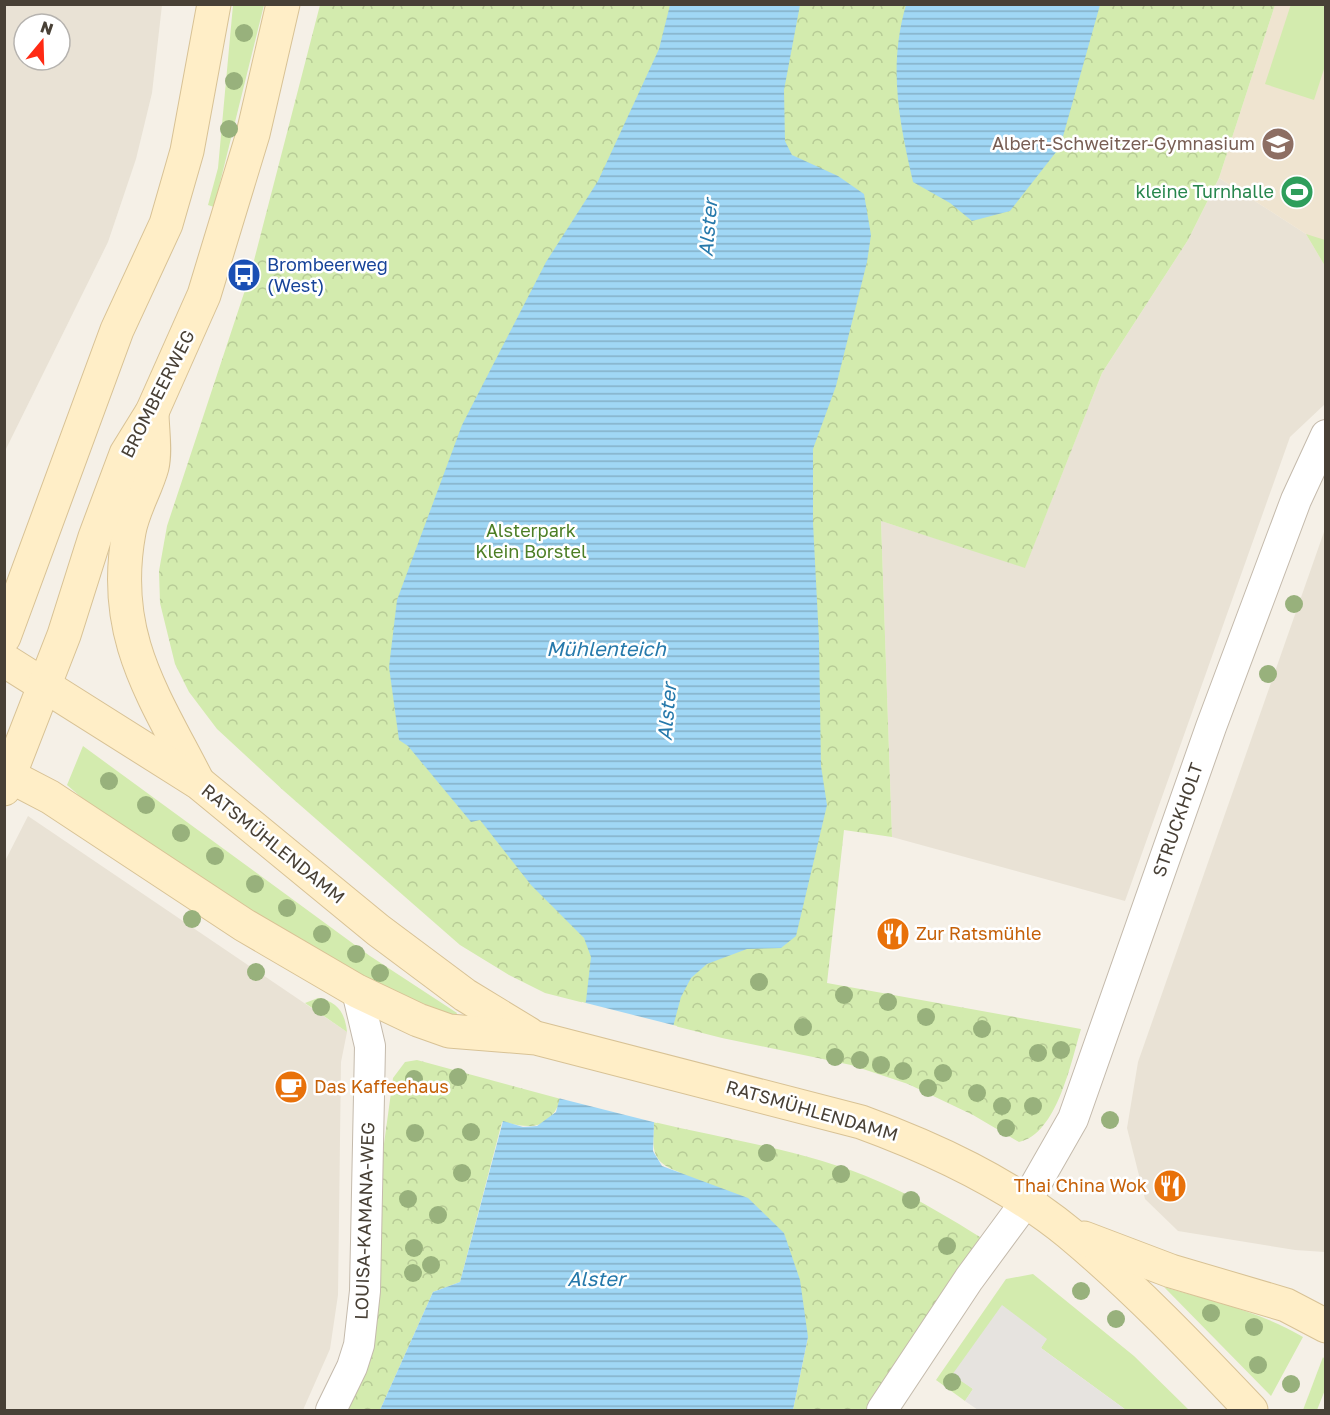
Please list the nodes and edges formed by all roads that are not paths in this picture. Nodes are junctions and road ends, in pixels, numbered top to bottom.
1 (214, 4) edge
2 (282, 4) edge
3 (152, 412) junction
4 (1326, 435) edge
5 (4, 637) edge
6 (4, 660) edge
7 (45, 685) junction
8 (6, 779) edge
9 (199, 783) junction
10 (357, 991) junction
11 (536, 1038) junction
12 (1025, 1203) junction
13 (1068, 1233) junction
14 (1324, 1323) edge
15 (331, 1410) edge
16 (882, 1410) edge
17 (1251, 1410) edge

1 - 5 main road
2 - 3 main road, BROMBEERWEG
3 - 7 main road, BROMBEERWEG
3 - 9 main road
4 - 12 street, STRUCKHOLT
6 - 7 main road, RATSMÜHLENDAMM
7 - 8 main road, BROMBEERWEG
7 - 9 main road, RATSMÜHLENDAMM
8 - 10 main road, RATSMÜHLENDAMM
9 - 11 main road, RATSMÜHLENDAMM
10 - 11 main road, RATSMÜHLENDAMM
10 - 15 street, LOUISA-KAMANA-WEG
11 - 12 main road, RATSMÜHLENDAMM
12 - 13 main road, RATSMÜHLENDAMM
12 - 16 street, STRUCKHOLT
13 - 14 main road, RATSMÜHLENDAMM
13 - 17 main road, RATSMÜHLENDAMM

